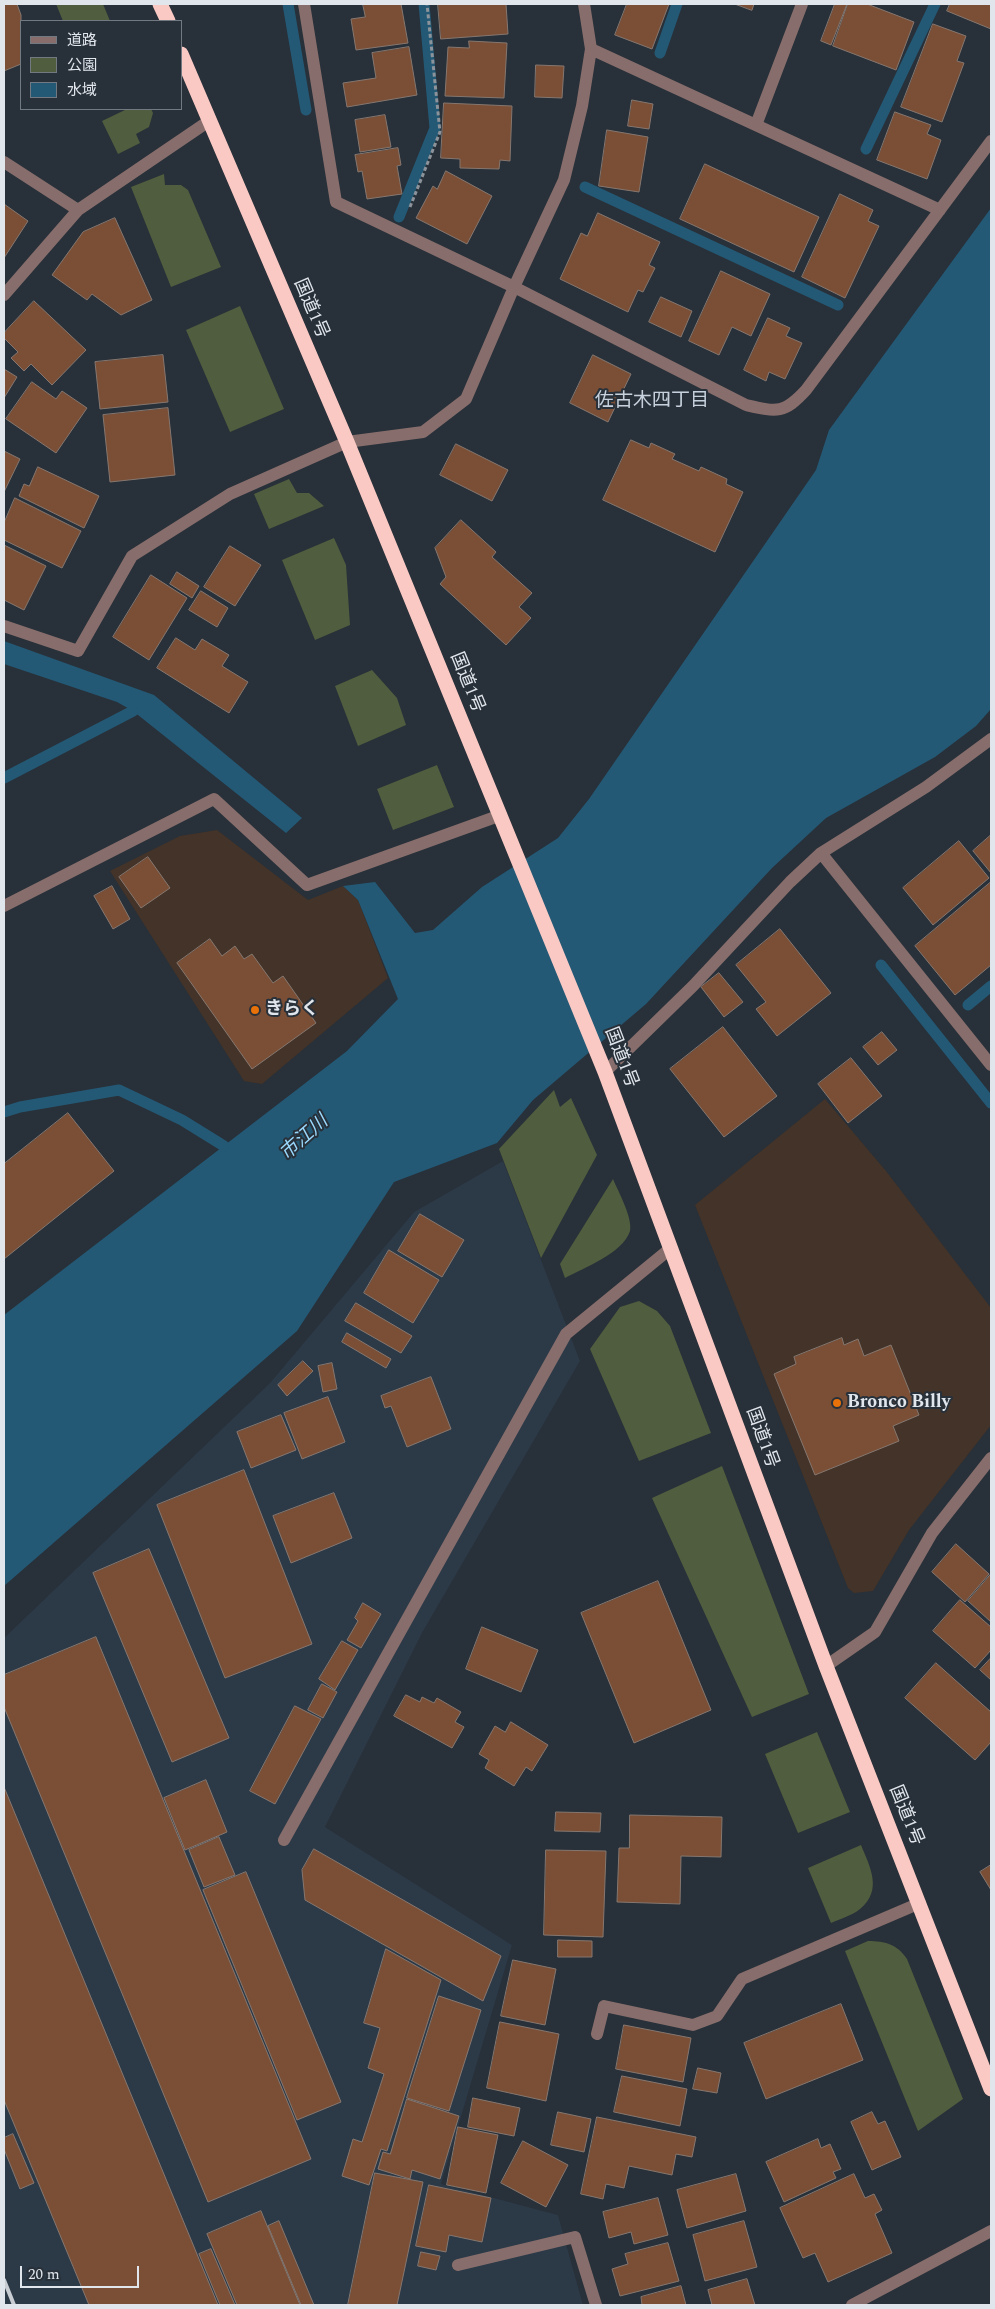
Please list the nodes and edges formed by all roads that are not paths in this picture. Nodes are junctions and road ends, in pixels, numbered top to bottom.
1 (160, 4) edge
2 (304, 4) edge
3 (584, 4) edge
4 (802, 4) edge
5 (168, 20) edge
6 (591, 49) junction
7 (182, 56) edge
8 (209, 121) junction
9 (756, 125) junction
10 (991, 141) edge
11 (4, 162) edge
12 (78, 210) junction
13 (940, 210) junction
14 (514, 287) junction
15 (4, 295) edge
16 (347, 442) junction
17 (4, 626) edge
18 (991, 739) edge
19 (501, 815) junction
20 (820, 853) junction
21 (4, 906) edge
22 (991, 1065) edge
23 (605, 1072) junction
24 (671, 1248) junction
25 (991, 1458) edge
26 (826, 1666) junction
27 (284, 1840) dead end
28 (920, 1903) junction
29 (597, 2034) dead end
30 (991, 2089) edge
31 (991, 2231) edge
32 (458, 2265) dead end
33 (596, 2305) edge
34 (852, 2305) edge

1 - 5 highway
2 - 14 street
3 - 6 street
4 - 9 street
6 - 9 street
6 - 14 street
7 - 8 highway, 国道1号
8 - 12 street
8 - 16 highway, 国道1号
9 - 13 street
10 - 13 street
11 - 12 street
12 - 15 street
13 - 14 street
14 - 16 street
16 - 17 street
16 - 19 highway, 国道1号
18 - 20 street
19 - 21 street
19 - 23 highway, 国道1号
20 - 22 street
20 - 23 street
23 - 24 highway, 国道1号
24 - 26 highway, 国道1号
24 - 27 street
25 - 26 street
26 - 28 highway, 国道1号
28 - 29 street
28 - 30 highway, 国道1号
31 - 34 street
32 - 33 street

